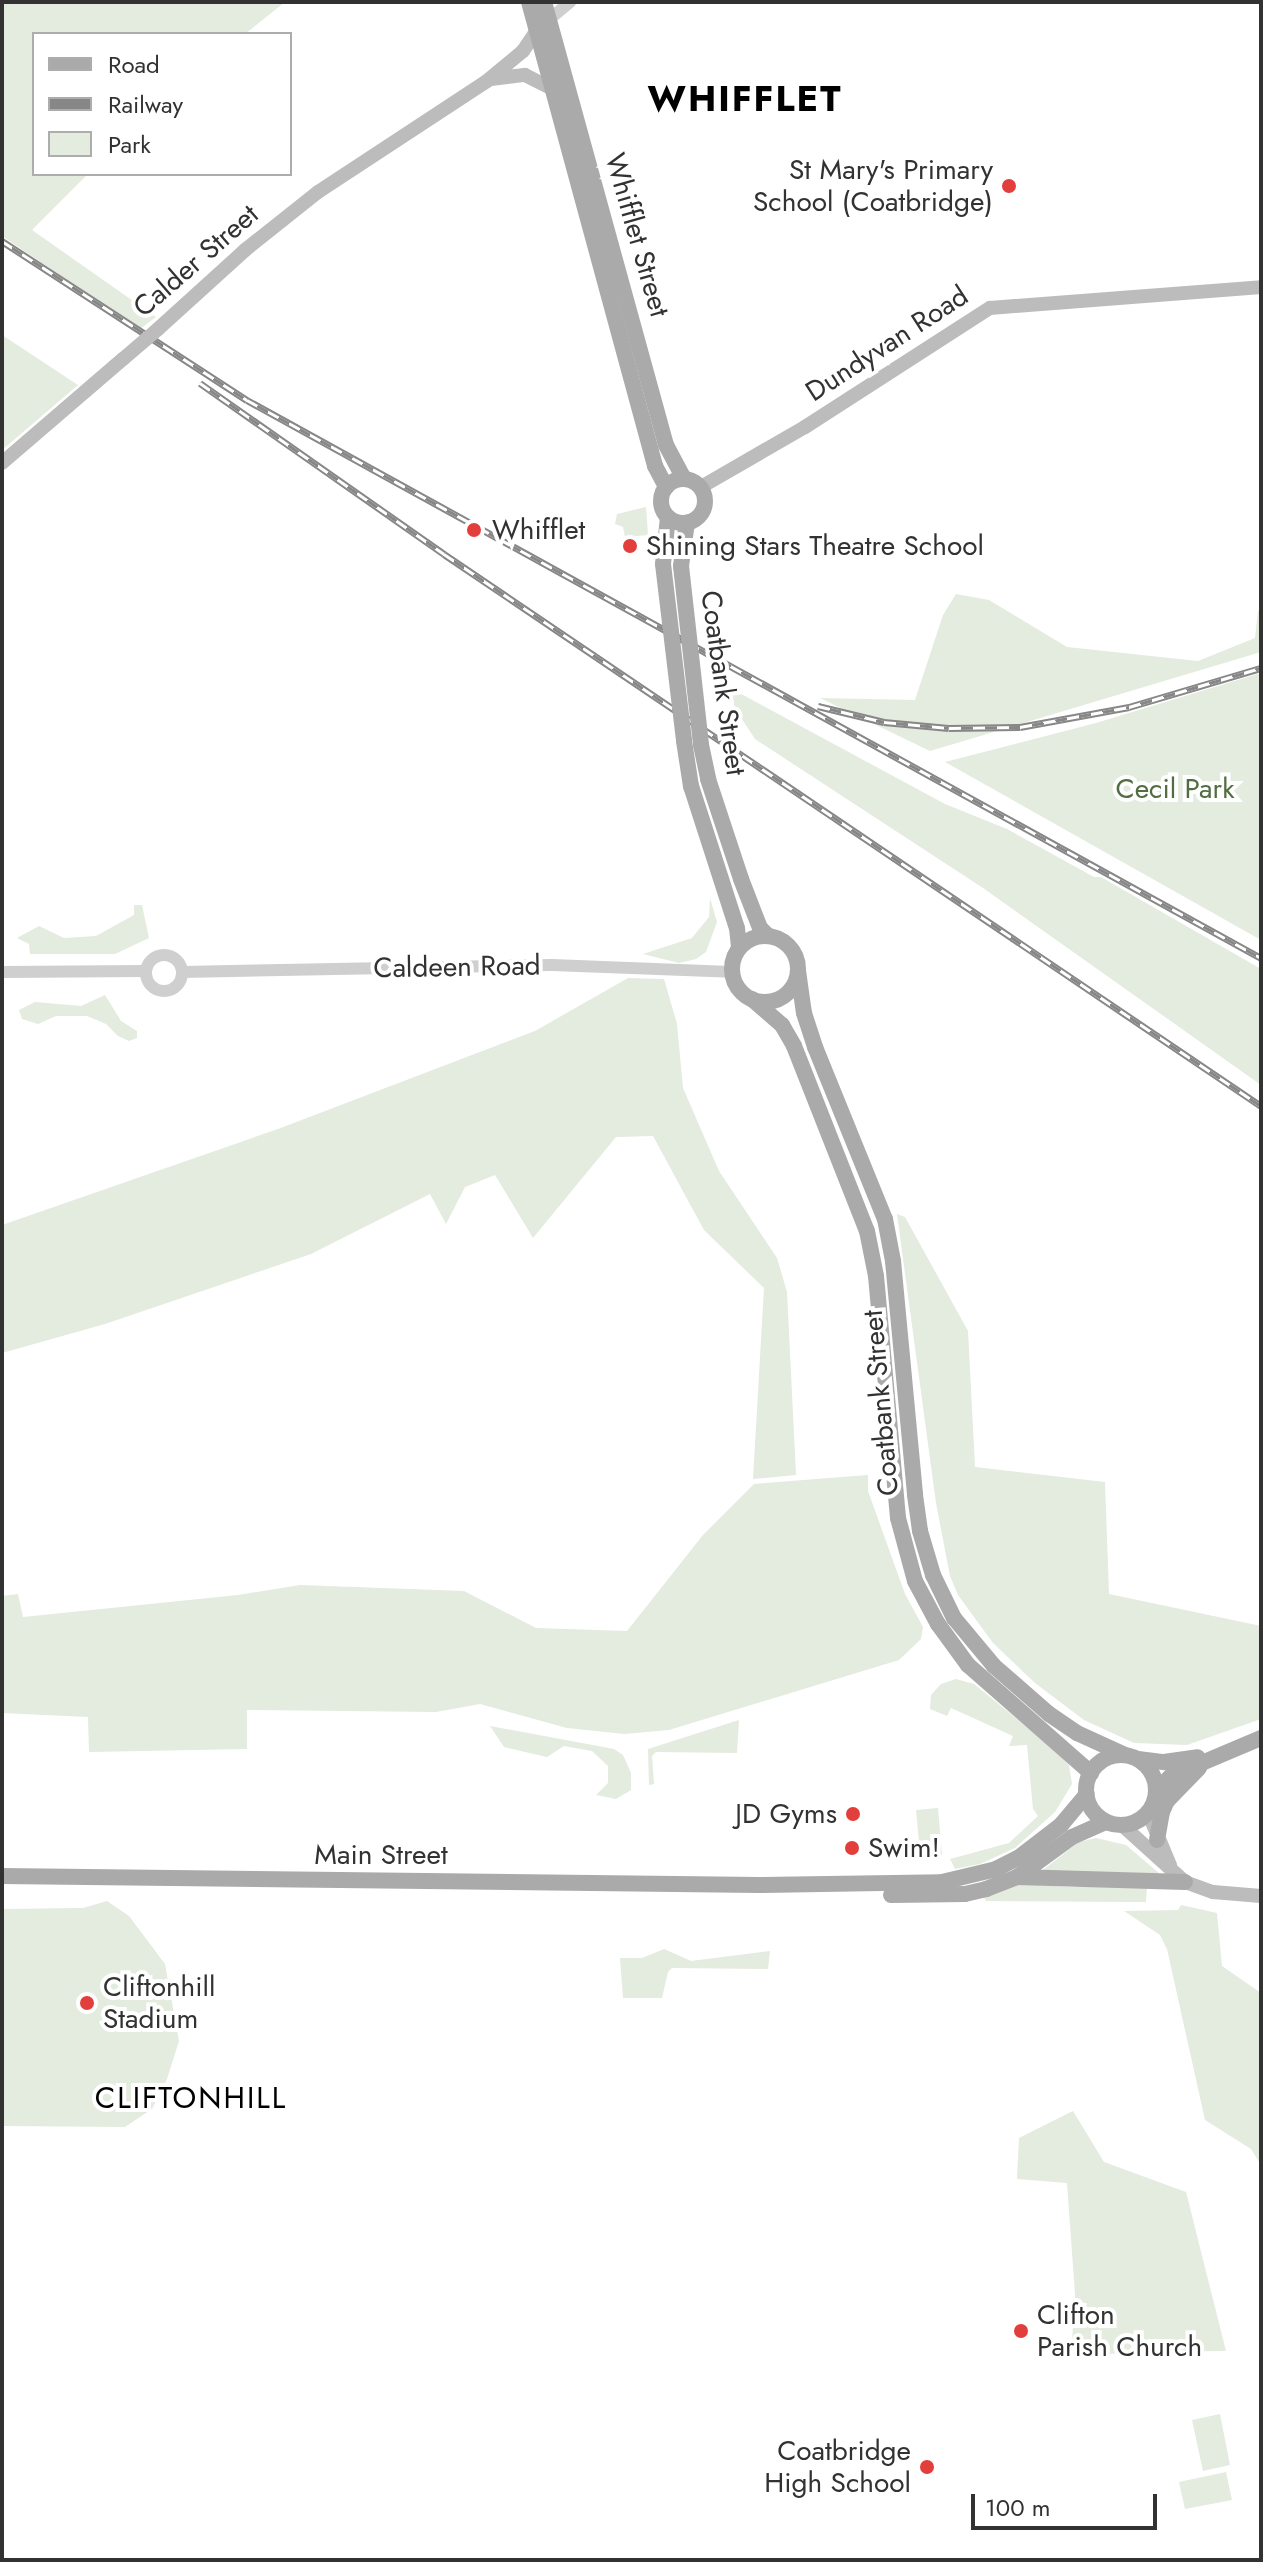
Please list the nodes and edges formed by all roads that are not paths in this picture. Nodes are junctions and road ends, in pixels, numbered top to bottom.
1 (529, 2) edge
2 (544, 2) edge
3 (570, 2) edge
4 (543, 26) junction
5 (487, 81) junction
6 (552, 89) junction
7 (1261, 287) edge
8 (2, 463) edge
9 (684, 479) junction
10 (666, 487) junction
11 (701, 487) junction
12 (668, 517) junction
13 (687, 522) junction
14 (768, 936) junction
15 (739, 947) junction
16 (145, 971) junction
17 (798, 971) junction
18 (2, 972) edge
19 (182, 972) junction
20 (731, 972) junction
21 (752, 999) junction
22 (1261, 1738) edge
23 (1217, 1754) junction
24 (1131, 1757) junction
25 (1091, 1773) junction
26 (1087, 1794) junction
27 (1154, 1798) junction
28 (1114, 1823) junction
29 (1157, 1840) junction
30 (2, 1876) edge
31 (1017, 1877) junction
32 (1181, 1878) junction
33 (759, 1885) junction
34 (1261, 1896) edge

1 - 4 main road, Whifflet Street
2 - 4 main road, Whifflet Street
3 - 4 street
4 - 5 main road, Calder Street
4 - 6 main road, Whifflet Street
4 - 9 main road, Whifflet Street
5 - 6 main road
5 - 8 main road, Calder Street, bridge
6 - 10 main road, Whifflet Street
7 - 11 main road, Dundyvan Road
9 - 10 main road
9 - 11 main road
10 - 12 main road, Whifflet Street
11 - 13 main road
12 - 13 main road
12 - 15 main road, Whifflet Street, bridge
13 - 14 main road, Coatbank Street, bridge
14 - 15 main road
14 - 17 main road
15 - 20 main road
16 - 18 street, Caldeen Road
16 - 19 street, Caldeen Road
16 - 19 street, Caldeen Road
17 - 21 main road
17 - 24 main road, Coatbank Street
19 - 20 street, Caldeen Road
20 - 21 main road
21 - 25 main road, Coatbank Street
22 - 23 main road
23 - 24 main road
23 - 27 main road
23 - 29 main road
24 - 25 main road
24 - 27 main road
25 - 26 main road
26 - 28 main road
26 - 33 main road, Main Street
27 - 28 main road
27 - 29 main road
28 - 31 main road, Main Street
28 - 32 main road
29 - 32 main road
30 - 33 main road, Main Street
31 - 32 main road
31 - 33 main road, Main Street
32 - 34 main road

